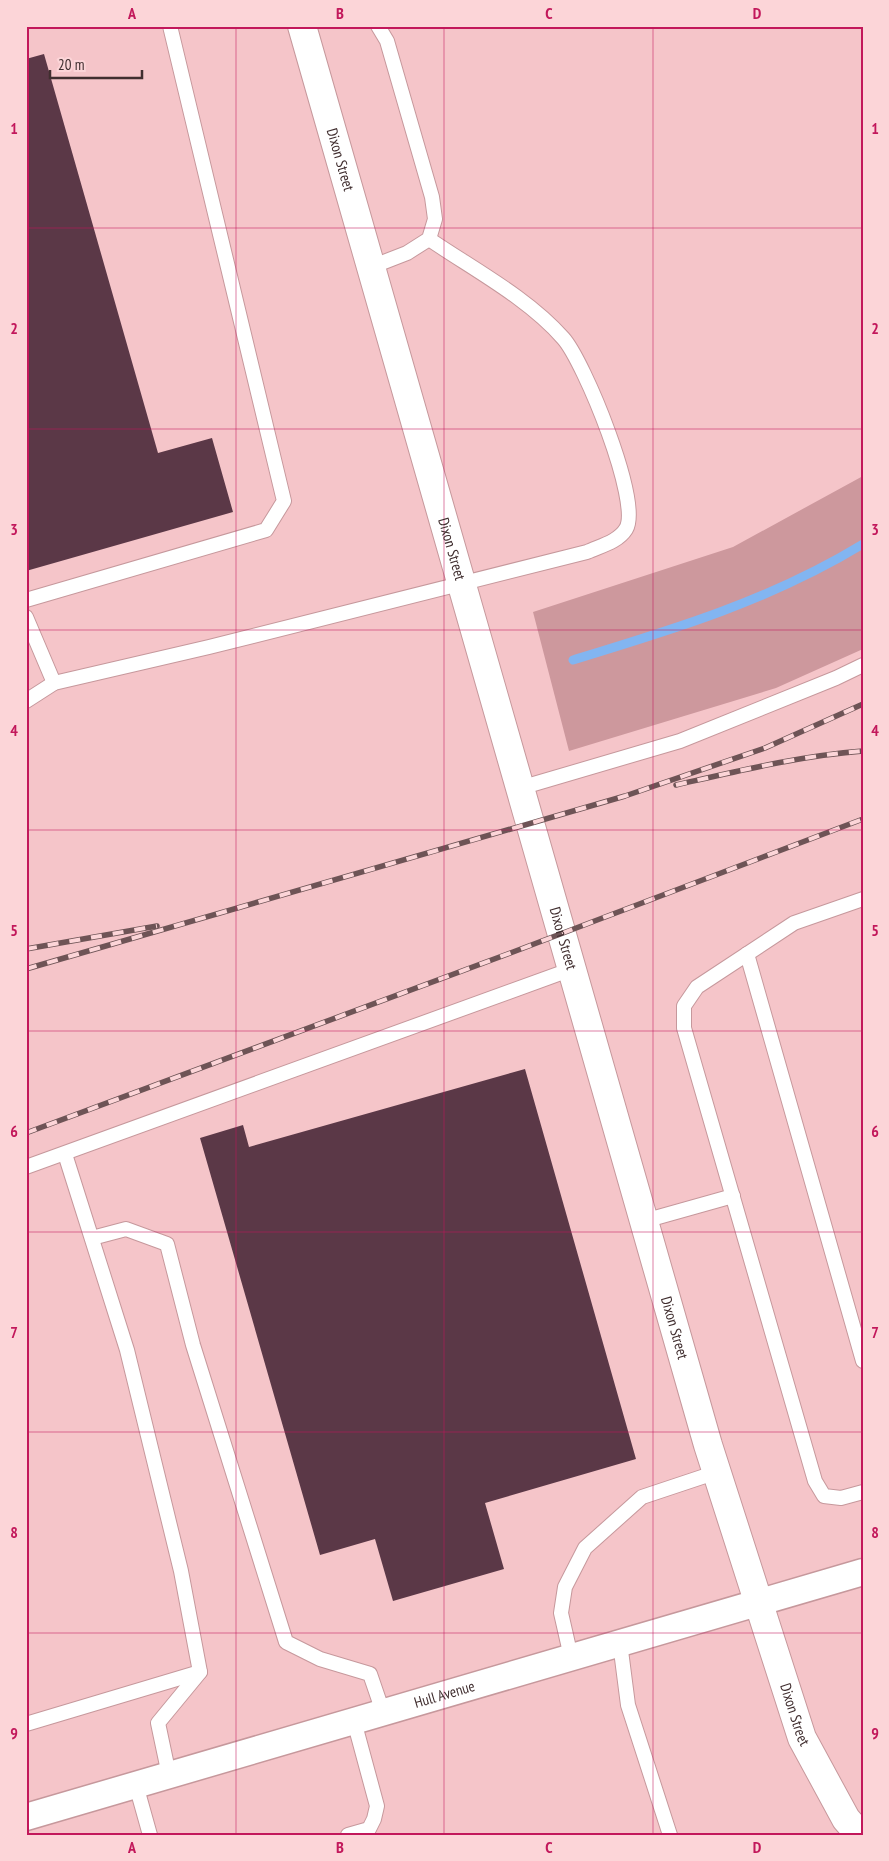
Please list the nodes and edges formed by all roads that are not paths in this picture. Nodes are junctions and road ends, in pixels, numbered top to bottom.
1 (170, 26) edge
2 (378, 26) edge
3 (304, 27) edge
4 (429, 239) junction
5 (371, 267) junction
6 (462, 584) junction
7 (26, 600) edge
8 (26, 617) edge
9 (863, 666) edge
10 (54, 683) junction
11 (26, 700) edge
12 (520, 788) junction
13 (863, 899) edge
14 (747, 954) junction
15 (572, 969) junction
16 (65, 1154) junction
17 (26, 1167) edge
18 (733, 1196) junction
19 (644, 1221) junction
20 (92, 1238) junction
21 (863, 1362) edge
22 (717, 1472) junction
23 (863, 1492) edge
24 (863, 1572) edge
25 (758, 1603) junction
26 (620, 1643) junction
27 (571, 1657) junction
28 (200, 1672) junction
29 (383, 1712) junction
30 (354, 1721) junction
31 (26, 1724) edge
32 (169, 1775) junction
33 (136, 1785) junction
34 (26, 1817) edge
35 (150, 1835) edge
36 (348, 1835) edge
37 (670, 1835) edge
38 (860, 1835) edge

1 - 7 lane
2 - 4 lane
3 - 5 street, Dixon Street
4 - 5 lane
4 - 6 lane
5 - 6 street, Dixon Street
6 - 10 lane
6 - 12 street, Dixon Street
8 - 10 lane
9 - 12 lane
10 - 11 lane
12 - 15 street, Dixon Street
13 - 14 lane
14 - 18 lane
14 - 21 lane
15 - 16 lane
15 - 19 street, Dixon Street
16 - 17 lane
16 - 20 lane
18 - 19 lane
18 - 23 lane
19 - 22 street, Dixon Street
20 - 28 lane
20 - 29 lane
22 - 25 street, Dixon Street
22 - 27 lane
24 - 25 street, Hull Avenue
25 - 26 street, Hull Avenue
25 - 38 street, Dixon Street
26 - 27 street, Hull Avenue
26 - 37 lane
27 - 29 street, Hull Avenue
28 - 31 lane
28 - 32 lane
29 - 30 street, Hull Avenue
30 - 32 street, Hull Avenue
30 - 36 lane
32 - 33 street, Hull Avenue
33 - 34 street, Hull Avenue
33 - 35 lane

